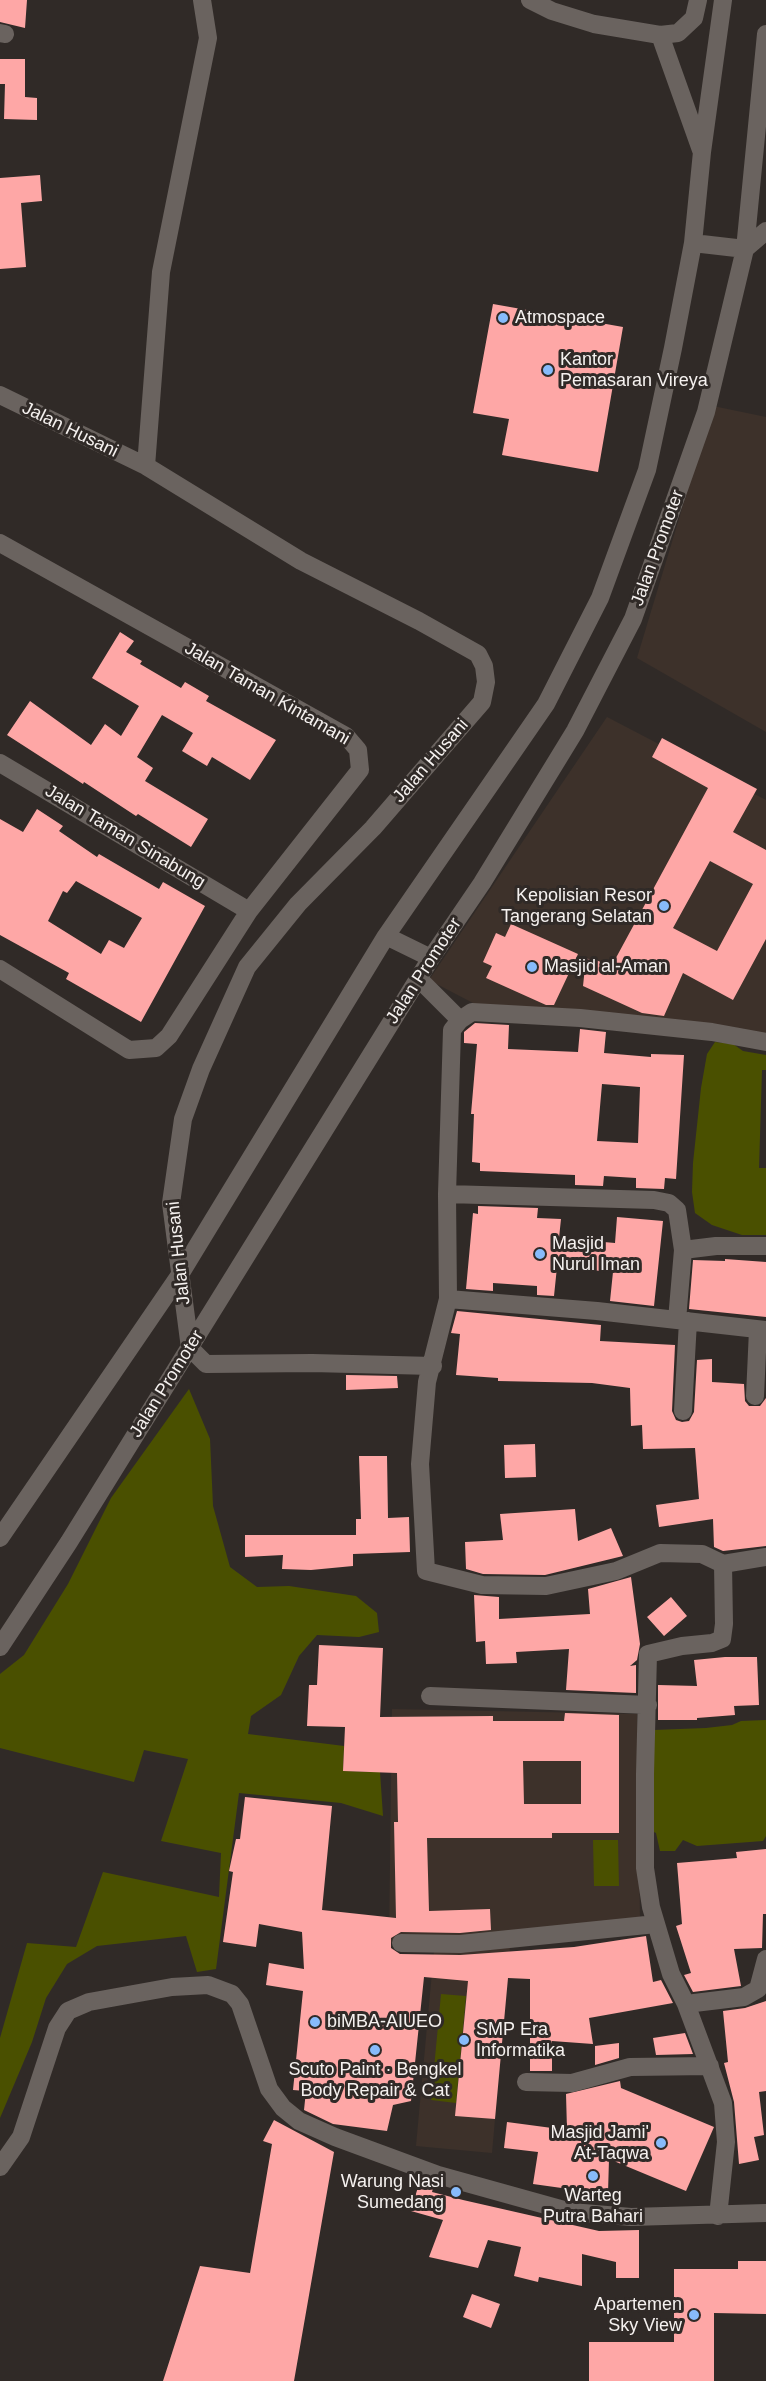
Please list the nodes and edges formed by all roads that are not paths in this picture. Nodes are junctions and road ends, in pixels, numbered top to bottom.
1 (202, 0) edge
2 (530, 0) edge
3 (698, 0) edge
4 (723, 0) edge
5 (766, 34) edge
6 (660, 35) junction
7 (764, 83) edge
8 (702, 152) junction
9 (766, 231) edge
10 (693, 243) junction
11 (745, 249) junction
12 (0, 395) edge
13 (146, 466) junction
14 (0, 543) edge
15 (0, 763) edge
16 (249, 911) junction
17 (386, 936) junction
18 (431, 958) junction
19 (0, 969) edge
20 (418, 978) junction
21 (460, 1020) junction
22 (766, 1042) edge
23 (447, 1194) junction
24 (766, 1246) edge
25 (683, 1250) junction
26 (179, 1276) junction
27 (448, 1299) junction
28 (682, 1320) junction
29 (762, 1330) edge
30 (190, 1348) junction
31 (433, 1366) junction
32 (755, 1396) dead end
33 (683, 1411) dead end
34 (0, 1538) edge
35 (766, 1557) edge
36 (723, 1564) junction
37 (0, 1647) edge
38 (430, 1696) dead end
39 (648, 1705) junction
40 (656, 1924) junction
41 (401, 1943) dead end
42 (766, 1959) edge
43 (686, 2004) junction
44 (710, 2066) junction
45 (526, 2082) dead end
46 (0, 2167) edge
47 (766, 2213) edge
48 (718, 2216) junction

1 - 13 street
2 - 6 street
3 - 6 street
4 - 8 street, Jalan Promoter
5 - 7 street, Jalan Promoter
6 - 8 street
7 - 11 street, Jalan Promoter
8 - 10 street, Jalan Promoter
9 - 11 street
10 - 11 street
10 - 17 street, Jalan Promoter
11 - 18 street, Jalan Promoter
12 - 13 street, Jalan Husani
13 - 26 street, Jalan Husani
14 - 16 street, Jalan Taman Kintamani
15 - 16 street, Jalan Taman Sinabung
16 - 19 street
17 - 18 street
17 - 26 street, Jalan Promoter
18 - 20 street, Jalan Promoter
20 - 21 street
20 - 30 street, Jalan Promoter
21 - 22 street
21 - 23 street
23 - 25 street
23 - 27 street
24 - 25 street
25 - 28 street
26 - 30 street, Jalan Husani
26 - 34 street, Jalan Promoter
27 - 28 street
27 - 31 street
28 - 29 street
28 - 33 street
29 - 32 street
30 - 31 street
30 - 37 street, Jalan Promoter
31 - 36 street
35 - 36 street
36 - 39 street
38 - 39 street
39 - 40 street
40 - 41 street
40 - 43 street
42 - 43 street
43 - 44 street
44 - 45 street
44 - 48 street
46 - 48 street
47 - 48 street

